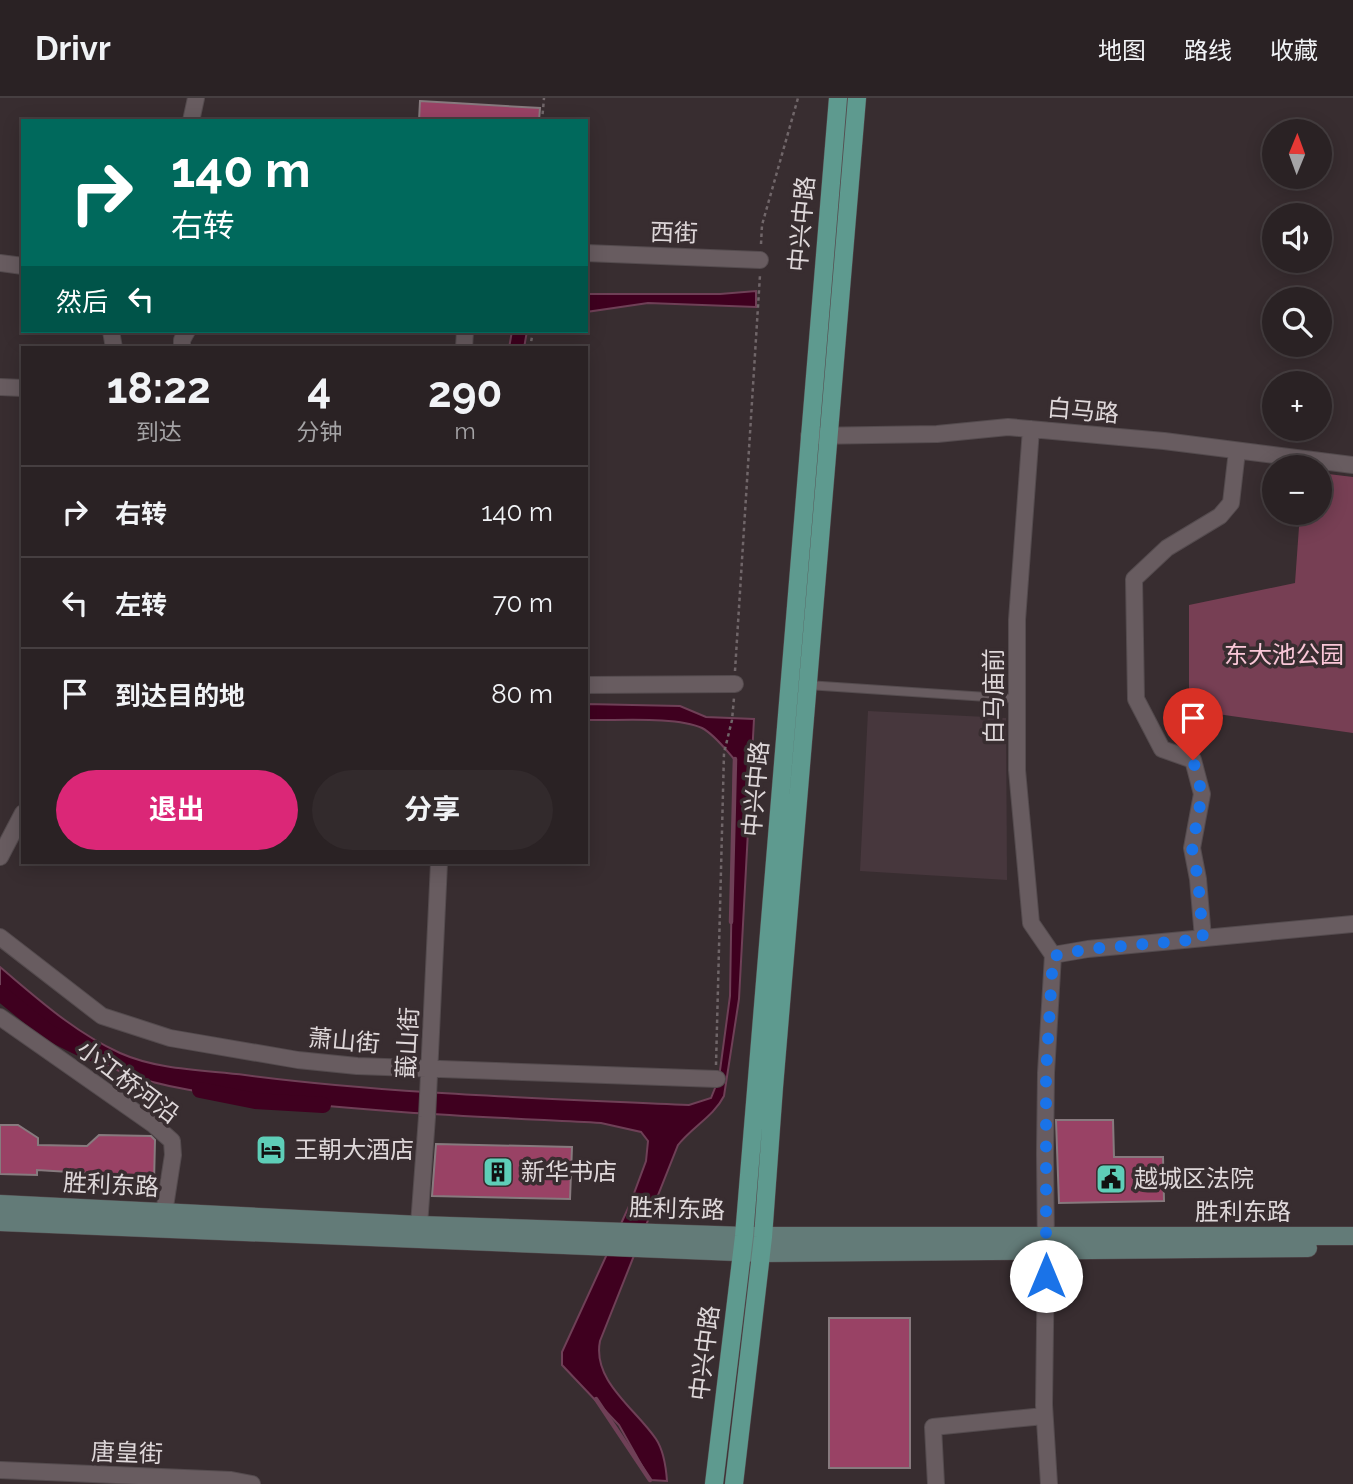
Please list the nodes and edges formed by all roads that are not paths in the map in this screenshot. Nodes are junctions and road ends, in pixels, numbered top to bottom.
1 (196, 98) edge
2 (857, 98) edge
3 (836, 104) edge
4 (191, 119) edge
5 (588, 253) edge
6 (760, 260) road end
7 (0, 263) edge
8 (21, 266) edge
9 (0, 387) edge
10 (21, 388) edge
11 (1031, 429) junction
12 (828, 435) junction
13 (809, 436) junction
14 (1237, 451) junction
15 (1353, 465) edge
16 (735, 684) road end
17 (588, 685) edge
18 (807, 685) junction
19 (1017, 699) junction
20 (21, 817) edge
21 (0, 857) edge
22 (439, 864) edge
23 (1353, 924) edge
24 (0, 937) edge
25 (1203, 939) junction
26 (1053, 956) junction
27 (0, 1017) edge
28 (430, 1074) junction
29 (716, 1079) road end
30 (0, 1204) edge
31 (164, 1213) junction
32 (0, 1222) edge
33 (419, 1225) junction
34 (1353, 1236) edge
35 (602, 1239) junction
36 (743, 1244) junction
37 (1046, 1244) junction
38 (762, 1245) junction
39 (1353, 1248) edge
40 (1044, 1416) junction
41 (0, 1470) edge
42 (252, 1484) edge
43 (714, 1484) edge
44 (734, 1484) edge
45 (936, 1484) edge
46 (1049, 1484) edge

1 - 4 street
2 - 12 main road, 中兴中路
3 - 13 main road, 中兴中路
5 - 6 street, 西街
7 - 8 street
9 - 10 street
11 - 12 street, 白马路
11 - 14 street, 白马路
11 - 19 street, 白马庙前
12 - 13 street, 白马路
12 - 18 main road, 中兴中路
13 - 36 main road, 中兴中路
14 - 15 street, 白马路
14 - 25 street
16 - 17 street
18 - 19 lane
18 - 38 main road, 中兴中路
19 - 26 street, 白马庙前
20 - 21 street
22 - 28 street, 蕺山街
23 - 25 street
24 - 28 street, 萧山街
25 - 26 street
26 - 37 street
27 - 31 street, 小江桥河沿
28 - 29 street, 萧山街
28 - 33 street, 蕺山街
30 - 31 main road, 胜利东路
31 - 33 main road, 胜利东路
32 - 35 main road, 胜利东路
33 - 35 main road, 胜利东路
34 - 37 main road, 胜利东路
35 - 36 main road, 胜利东路
36 - 38 main road, 胜利东路
36 - 43 main road, 中兴中路
37 - 38 main road, 胜利东路
37 - 39 main road, 胜利东路
37 - 40 street
38 - 44 main road, 中兴中路
40 - 45 street
40 - 46 street
41 - 42 street, 唐皇街

